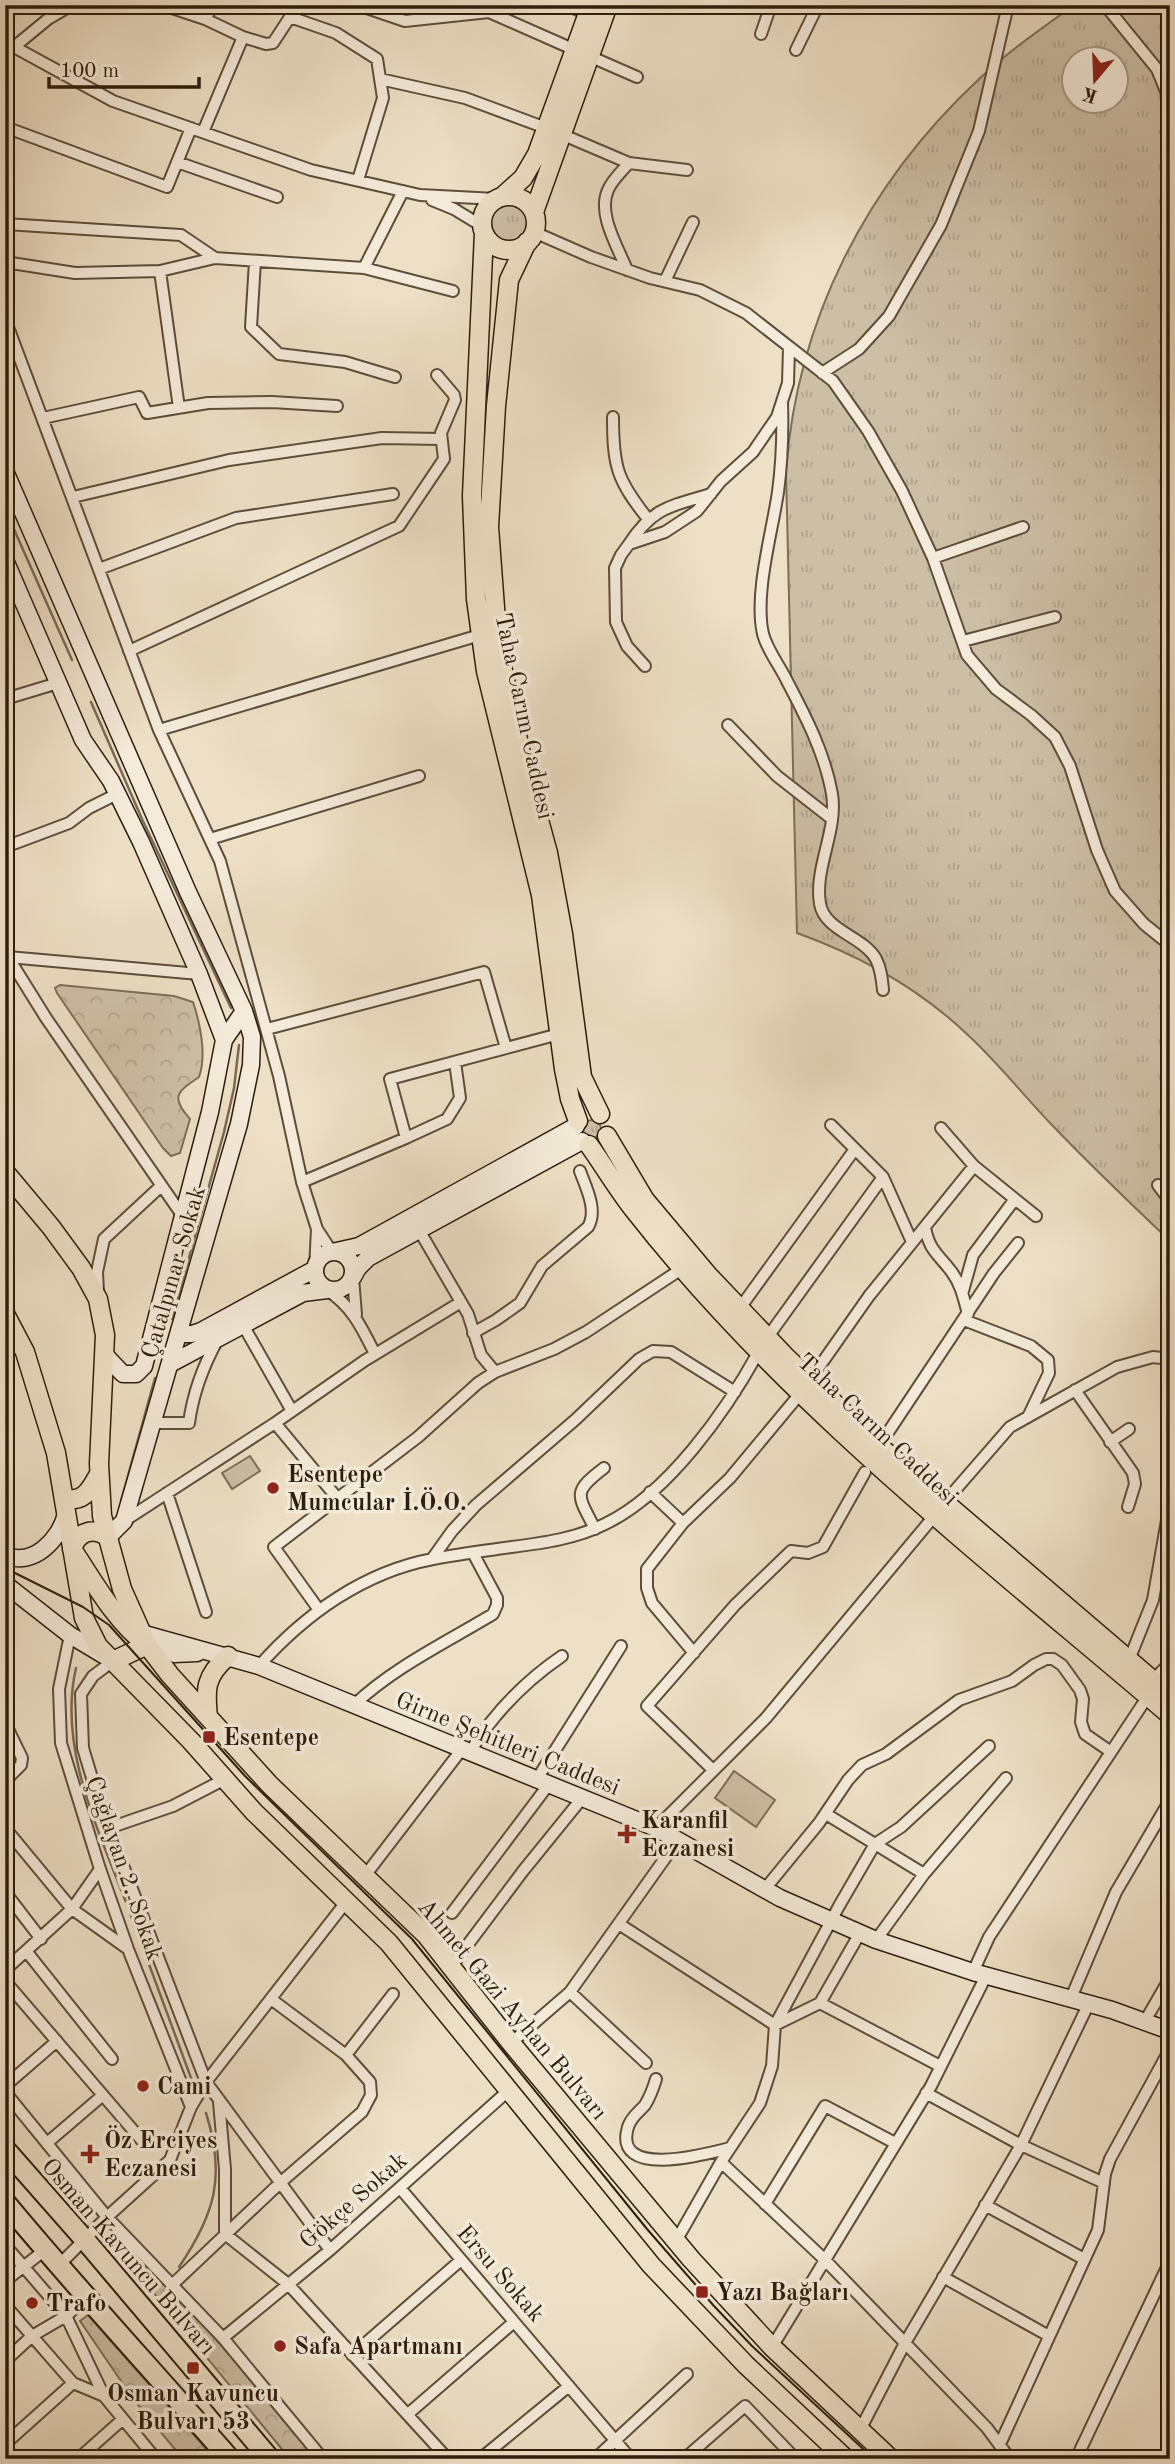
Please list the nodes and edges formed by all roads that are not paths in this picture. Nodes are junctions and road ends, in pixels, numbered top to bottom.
1 (72, 5) edge
2 (163, 5) edge
3 (213, 5) edge
4 (358, 5) edge
5 (567, 5) edge
6 (608, 5) edge
7 (771, 5) edge
8 (818, 5) edge
9 (1008, 5) edge
10 (1105, 5) edge
11 (589, 10) edge
12 (205, 19) junction
13 (761, 34) dead end
14 (243, 37) junction
15 (9, 44) edge
16 (796, 50) dead end
17 (582, 53) junction
18 (637, 77) dead end
19 (380, 79) junction
20 (1170, 102) edge
21 (5, 127) edge
22 (191, 128) junction
23 (554, 131) junction
24 (203, 132) junction
25 (177, 162) junction
26 (629, 163) junction
27 (687, 170) dead end
28 (358, 180) junction
29 (403, 191) junction
30 (420, 195) junction
31 (277, 197) dead end
32 (499, 198) junction
33 (534, 212) junction
34 (693, 222) dead end
35 (5, 224) edge
36 (483, 230) junction
37 (531, 237) junction
38 (215, 258) junction
39 (256, 261) junction
40 (5, 262) edge
41 (364, 268) junction
42 (627, 270) junction
43 (160, 271) junction
44 (665, 281) junction
45 (453, 291) dead end
46 (5, 319) edge
47 (789, 348) junction
48 (821, 373) junction
49 (437, 375) dead end
50 (395, 377) dead end
51 (782, 402) junction
52 (337, 405) dead end
53 (179, 408) junction
54 (613, 417) dead end
55 (43, 418) junction
56 (441, 439) junction
57 (5, 471) edge
58 (393, 494) dead end
59 (711, 494) junction
60 (73, 497) junction
61 (648, 519) junction
62 (1023, 527) dead end
63 (629, 544) junction
64 (933, 558) junction
65 (5, 560) edge
66 (99, 569) junction
67 (1055, 617) dead end
68 (480, 635) junction
69 (962, 641) junction
70 (129, 651) junction
71 (645, 666) dead end
72 (58, 683) junction
73 (5, 699) edge
74 (729, 725) dead end
75 (159, 730) junction
76 (419, 776) dead end
77 (117, 794) junction
78 (832, 819) junction
79 (210, 839) junction
80 (5, 848) edge
81 (1170, 945) edge
82 (7, 961) edge
83 (199, 974) junction
84 (883, 990) dead end
85 (258, 998) junction
86 (244, 1011) junction
87 (267, 1029) junction
88 (559, 1034) junction
89 (224, 1040) junction
90 (506, 1048) junction
91 (455, 1062) junction
92 (600, 1114) junction
93 (831, 1125) dead end
94 (941, 1128) dead end
95 (581, 1133) junction
96 (607, 1136) junction
97 (406, 1138) junction
98 (855, 1149) junction
99 (974, 1166) junction
100 (580, 1171) dead end
101 (5, 1172) edge
102 (883, 1177) junction
103 (302, 1182) junction
104 (1158, 1185) dead end
105 (161, 1186) junction
106 (1015, 1199) junction
107 (1170, 1201) edge
108 (1036, 1216) dead end
109 (184, 1218) junction
110 (925, 1227) junction
111 (317, 1229) junction
112 (419, 1230) junction
113 (912, 1242) junction
114 (1017, 1244) dead end
115 (332, 1252) junction
116 (682, 1268) junction
117 (315, 1269) junction
118 (353, 1277) junction
119 (327, 1290) junction
120 (962, 1292) junction
121 (98, 1299) junction
122 (461, 1302) junction
123 (740, 1308) junction
124 (5, 1314) edge
125 (356, 1315) junction
126 (966, 1317) junction
127 (243, 1325) junction
128 (473, 1333) junction
129 (179, 1334) junction
130 (218, 1338) junction
131 (763, 1344) junction
132 (105, 1354) junction
133 (375, 1354) junction
134 (1170, 1359) edge
135 (170, 1364) junction
136 (495, 1372) junction
137 (810, 1380) junction
138 (1075, 1390) junction
139 (735, 1392) junction
140 (794, 1401) dead end
141 (292, 1411) junction
142 (1028, 1417) junction
143 (152, 1423) junction
144 (275, 1423) junction
145 (1129, 1429) dead end
146 (1110, 1442) junction
147 (879, 1446) junction
148 (604, 1468) dead end
149 (865, 1472) dead end
150 (99, 1474) junction
151 (650, 1492) junction
152 (167, 1493) junction
153 (338, 1499) junction
154 (1170, 1503) edge
155 (65, 1506) junction
156 (1128, 1507) dead end
157 (940, 1509) junction
158 (124, 1521) junction
159 (683, 1523) junction
160 (595, 1529) junction
161 (108, 1537) junction
162 (72, 1549) junction
163 (473, 1553) junction
164 (5, 1555) edge
165 (432, 1559) junction
166 (5, 1584) edge
167 (319, 1610) junction
168 (206, 1612) dead end
169 (70, 1635) junction
170 (144, 1639) junction
171 (621, 1646) dead end
172 (694, 1653) junction
173 (222, 1655) junction
174 (562, 1656) dead end
175 (1129, 1660) junction
176 (113, 1661) junction
177 (1170, 1663) edge
178 (259, 1666) junction
179 (1150, 1688) junction
180 (1170, 1695) edge
181 (354, 1705) junction
182 (1170, 1715) edge
183 (208, 1717) junction
184 (5, 1723) edge
185 (989, 1746) dead end
186 (466, 1750) junction
187 (1111, 1752) junction
188 (713, 1770) junction
189 (1006, 1778) dead end
190 (225, 1779) junction
191 (5, 1781) edge
192 (543, 1782) junction
193 (583, 1797) junction
194 (1170, 1800) edge
195 (826, 1814) junction
196 (5, 1828) edge
197 (109, 1828) junction
198 (656, 1828) junction
199 (678, 1840) junction
200 (875, 1844) junction
201 (100, 1868) junction
202 (924, 1874) junction
203 (364, 1877) junction
204 (764, 1890) junction
205 (5, 1892) edge
206 (346, 1902) junction
207 (72, 1909) junction
208 (452, 1913) dead end
209 (833, 1921) junction
210 (618, 1924) junction
211 (868, 1937) junction
212 (41, 1939) junction
213 (128, 1949) junction
214 (27, 1952) junction
215 (451, 1967) junction
216 (5, 1970) edge
217 (979, 1974) junction
218 (1170, 1978) edge
219 (5, 1981) edge
220 (570, 1992) junction
221 (393, 1994) dead end
222 (1071, 1998) junction
223 (271, 1999) junction
224 (820, 2003) junction
225 (1089, 2003) junction
226 (1144, 2021) junction
227 (775, 2025) junction
228 (1170, 2031) edge
229 (57, 2042) junction
230 (511, 2043) junction
231 (1170, 2049) edge
232 (346, 2055) junction
233 (112, 2059) dead end
234 (646, 2063) dead end
235 (940, 2066) junction
236 (656, 2079) dead end
237 (206, 2082) junction
238 (5, 2085) edge
239 (508, 2091) junction
240 (5, 2092) edge
241 (926, 2093) junction
242 (103, 2095) junction
243 (219, 2100) junction
244 (191, 2107) junction
245 (47, 2143) junction
246 (144, 2143) dead end
247 (895, 2143) junction
248 (1021, 2145) junction
249 (730, 2148) junction
250 (5, 2150) edge
251 (720, 2162) junction
252 (280, 2183) junction
253 (1104, 2183) junction
254 (400, 2188) junction
255 (5, 2202) edge
256 (765, 2204) junction
257 (985, 2205) junction
258 (107, 2217) junction
259 (225, 2234) junction
260 (85, 2240) junction
261 (676, 2241) junction
262 (5, 2245) edge
263 (44, 2250) junction
264 (330, 2250) junction
265 (824, 2259) junction
266 (1084, 2259) junction
267 (461, 2260) junction
268 (1170, 2261) edge
269 (58, 2266) junction
270 (24, 2267) junction
271 (943, 2277) junction
272 (5, 2281) edge
273 (288, 2284) junction
274 (172, 2285) junction
275 (88, 2296) junction
276 (5, 2305) edge
277 (66, 2316) junction
278 (514, 2322) junction
279 (32, 2336) junction
280 (1049, 2336) junction
281 (223, 2338) junction
282 (905, 2343) junction
283 (772, 2347) junction
284 (352, 2354) junction
285 (5, 2361) edge
286 (687, 2374) dead end
287 (73, 2383) junction
288 (569, 2386) junction
289 (104, 2396) junction
290 (408, 2414) junction
291 (123, 2418) junction
292 (859, 2430) junction
293 (615, 2440) junction
294 (5, 2444) edge
295 (1000, 2444) junction
296 (78, 2459) edge
297 (156, 2459) edge
298 (230, 2459) edge
299 (270, 2459) edge
300 (323, 2459) edge
301 (447, 2459) edge
302 (480, 2459) edge
303 (596, 2459) edge
304 (632, 2459) edge
305 (684, 2459) edge
306 (783, 2459) edge
307 (846, 2459) edge
308 (891, 2459) edge
309 (1010, 2459) edge
310 (1076, 2459) edge

1 - 15 street
2 - 12 street
3 - 12 street
4 - 17 street
5 - 11 street
6 - 17 main road
7 - 13 street
8 - 16 street
9 - 48 street
10 - 20 street
11 - 17 main road
12 - 14 street
14 - 19 street
14 - 24 street
15 - 22 street
17 - 18 street
17 - 23 main road
19 - 23 street
19 - 28 street
21 - 25 street
22 - 24 street
22 - 25 street
23 - 26 street
23 - 32 main road
23 - 33 main road
24 - 28 street
25 - 31 street
26 - 27 street
26 - 42 street
28 - 29 street
29 - 30 street
29 - 41 street
30 - 32 street
30 - 36 street
32 - 33 main road
32 - 36 main road
33 - 37 main road
34 - 44 street
35 - 38 street
36 - 37 main road
36 - 68 main road, Taha Carım Caddesi
37 - 42 street
37 - 92 main road, Taha Carım Caddesi
38 - 39 street
38 - 43 street
39 - 41 street
39 - 50 street
40 - 43 street
41 - 45 street
42 - 44 street
43 - 53 street
44 - 47 street
46 - 55 street
47 - 48 street
47 - 51 street
48 - 64 street
49 - 56 street
51 - 59 street
51 - 78 street
52 - 53 street
53 - 55 street
54 - 61 street
55 - 60 street
56 - 60 street
56 - 70 street
57 - 86 street, Çatalpınar Sokak
58 - 66 street
59 - 61 street
59 - 63 street
60 - 66 street
61 - 63 street
62 - 64 street
63 - 71 street
64 - 69 street
65 - 72 street
66 - 70 street
67 - 69 street
68 - 75 street
68 - 88 main road, Taha Carım Caddesi
69 - 81 street
70 - 75 street
72 - 73 street
72 - 77 street
74 - 78 street
75 - 79 street
76 - 79 street
77 - 80 street
77 - 83 street
78 - 84 street
79 - 85 street
82 - 83 street
82 - 105 street
83 - 89 street
85 - 86 street
85 - 87 street
86 - 89 street
86 - 129 street, Çatalpınar Sokak
87 - 90 street
87 - 103 street
88 - 90 street
88 - 95 main road, Taha Carım Caddesi
89 - 109 street, Çatalpınar Sokak
90 - 91 street
91 - 97 street
91 - 97 street
92 - 95 main road
92 - 96 main road, Taha Carım Caddesi
93 - 98 street
94 - 99 street
95 - 96 main road
95 - 112 street
95 - 115 street
95 - 116 main road, Taha Carım Caddesi
96 - 123 main road, Taha Carım Caddesi
97 - 103 street
98 - 102 street
98 - 123 street
99 - 106 street
99 - 110 street
100 - 128 street
101 - 121 main road, Ahmet Gazi Ayhan Bulvarı
102 - 113 street
102 - 131 street
103 - 111 street
104 - 107 street
105 - 109 street
105 - 121 street
106 - 108 street
106 - 120 street
109 - 132 street, Çatalpınar Sokak
110 - 113 street
110 - 120 street
111 - 115 street
111 - 117 street
112 - 118 street
112 - 122 street
113 - 137 street
114 - 126 street
115 - 117 street
115 - 118 street
116 - 131 main road, Taha Carım Caddesi
116 - 136 street
117 - 119 street
117 - 129 street
118 - 119 street
118 - 125 street
119 - 125 street
119 - 127 street
120 - 126 street
121 - 132 main road, Ahmet Gazi Ayhan Bulvarı
122 - 128 street
122 - 133 street
123 - 131 main road, Taha Carım Caddesi
124 - 155 main road
125 - 133 street
126 - 142 street
126 - 147 street
127 - 130 street
127 - 141 street
128 - 136 street
129 - 135 street, Çatalpınar Sokak
130 - 135 street
130 - 143 street
131 - 137 main road, Taha Carım Caddesi
131 - 139 street
131 - 157 main road, Taha Carım Caddesi
132 - 150 main road, Ahmet Gazi Ayhan Bulvarı
133 - 141 street
134 - 138 street
135 - 143 street, Çatalpınar Sokak
136 - 153 street
137 - 147 main road, Taha Carım Caddesi
138 - 142 street
138 - 146 street
139 - 151 street
139 - 165 street
140 - 159 street
141 - 144 street
142 - 157 street
143 - 158 street, Çatalpınar Sokak
144 - 152 street
144 - 153 street
145 - 146 street
146 - 156 street
147 - 157 main road, Taha Carım Caddesi
148 - 160 street
149 - 172 street
150 - 155 main road
150 - 161 main road, Ahmet Gazi Ayhan Bulvarı
151 - 159 street
151 - 160 street
152 - 158 street
152 - 168 street
153 - 167 street
154 - 175 street
155 - 162 main road
155 - 164 street
157 - 175 main road, Taha Carım Caddesi
157 - 179 main road, Taha Carım Caddesi
157 - 188 street
158 - 161 street, Çatalpınar Sokak
159 - 172 street
160 - 163 street
161 - 162 main road
161 - 170 main road, Ahmet Gazi Ayhan Bulvarı
162 - 170 main road
162 - 176 main road
163 - 165 street
163 - 181 street
165 - 167 street
166 - 169 street
167 - 178 street
169 - 176 street
169 - 201 street, Çağlayan 2. Sokak
170 - 173 street, Girne Şehitleri Caddesi
170 - 176 main road
170 - 183 main road, Ahmet Gazi Ayhan Bulvarı
171 - 192 street
172 - 188 street
173 - 178 street, Girne Şehitleri Caddesi
173 - 183 main road
174 - 186 street
175 - 179 main road, Taha Carım Caddesi
176 - 190 main road
176 - 197 street, Çağlayan 2. Sokak
177 - 179 street
178 - 181 street, Girne Şehitleri Caddesi
179 - 180 main road, Taha Carım Caddesi
179 - 182 main road, Taha Carım Caddesi
179 - 187 street
181 - 186 street, Girne Şehitleri Caddesi
183 - 203 main road, Ahmet Gazi Ayhan Bulvarı
184 - 191 street
185 - 200 street
186 - 192 street, Girne Şehitleri Caddesi
186 - 203 street
187 - 195 street
187 - 217 street
188 - 198 street
189 - 202 street
190 - 197 street
190 - 206 main road
192 - 193 street, Girne Şehitleri Caddesi
192 - 208 street
193 - 198 street, Girne Şehitleri Caddesi
193 - 215 street
194 - 222 street
195 - 200 street
195 - 204 street
196 - 207 street
197 - 237 street, Çağlayan 2. Sokak
198 - 199 street, Girne Şehitleri Caddesi
199 - 204 street, Girne Şehitleri Caddesi
199 - 210 street
200 - 202 street
200 - 209 street
201 - 207 street
201 - 213 street, Çağlayan 2. Sokak
202 - 211 street
203 - 215 main road, Ahmet Gazi Ayhan Bulvarı
204 - 209 street, Girne Şehitleri Caddesi
205 - 212 street
206 - 223 street
206 - 239 main road
207 - 212 street
207 - 213 street
209 - 211 street, Girne Şehitleri Caddesi
209 - 227 street
210 - 220 street
210 - 227 street
211 - 217 street, Girne Şehitleri Caddesi
211 - 224 street
212 - 214 street
213 - 244 street, Çağlayan 2. Sokak
214 - 216 street
214 - 233 street
215 - 230 main road, Ahmet Gazi Ayhan Bulvarı
217 - 222 street, Girne Şehitleri Caddesi
217 - 235 street
218 - 226 street
219 - 229 street
220 - 230 street
220 - 234 street
221 - 232 street
222 - 225 street, Girne Şehitleri Caddesi
223 - 232 street
223 - 237 street
224 - 227 street
224 - 235 street
225 - 226 street, Girne Şehitleri Caddesi
225 - 248 street
226 - 228 street, Girne Şehitleri Caddesi
227 - 249 street
229 - 238 street
229 - 242 street
230 - 261 main road, Ahmet Gazi Ayhan Bulvarı
231 - 253 street
232 - 252 street
235 - 241 street
236 - 249 street
237 - 243 street, Çağlayan 2. Sokak
237 - 244 street
239 - 254 street, Gökçe Sokak
239 - 307 main road
240 - 245 street
241 - 247 street
241 - 248 street
242 - 245 street
242 - 246 street
243 - 252 street, Çağlayan 2. Sokak
243 - 259 street
244 - 258 street
245 - 258 street
247 - 256 street
247 - 265 street
248 - 253 street
248 - 257 street
249 - 251 street
250 - 260 highway, Osman Kavuncu Bulvarı
251 - 256 street
251 - 261 street
252 - 259 street
252 - 264 street, Çağlayan 2. Sokak
253 - 266 street
254 - 264 street, Gökçe Sokak
254 - 267 street, Ersu Sokak
255 - 263 highway
256 - 265 street
257 - 266 street
257 - 271 street
258 - 260 street
258 - 274 street
259 - 273 street
259 - 274 street
260 - 269 street
260 - 299 highway, Osman Kavuncu Bulvarı
261 - 283 main road, Ahmet Gazi Ayhan Bulvarı
262 - 270 street
263 - 269 highway
263 - 270 street
264 - 273 street, Gökçe Sokak
265 - 282 street
265 - 283 street
266 - 280 street
267 - 278 street, Ersu Sokak
267 - 284 street
268 - 310 street
269 - 275 highway
270 - 272 street
270 - 277 street
271 - 280 street
271 - 282 street
273 - 281 street, Gökçe Sokak
273 - 284 street
274 - 281 street
275 - 277 street
275 - 298 highway
276 - 279 street
277 - 279 street
277 - 289 street
278 - 288 street, Ersu Sokak
278 - 290 street
279 - 285 street
279 - 287 street
280 - 295 street
281 - 300 street
282 - 292 street
282 - 295 street
283 - 292 main road, Ahmet Gazi Ayhan Bulvarı
284 - 290 street
286 - 293 street
287 - 289 street
287 - 294 street
288 - 293 street, Ersu Sokak
288 - 302 street
289 - 291 street
290 - 301 street
291 - 296 street
291 - 297 street
292 - 308 main road, Ahmet Gazi Ayhan Bulvarı
293 - 303 street
293 - 304 street, Ersu Sokak
295 - 309 street
305 - 306 street

